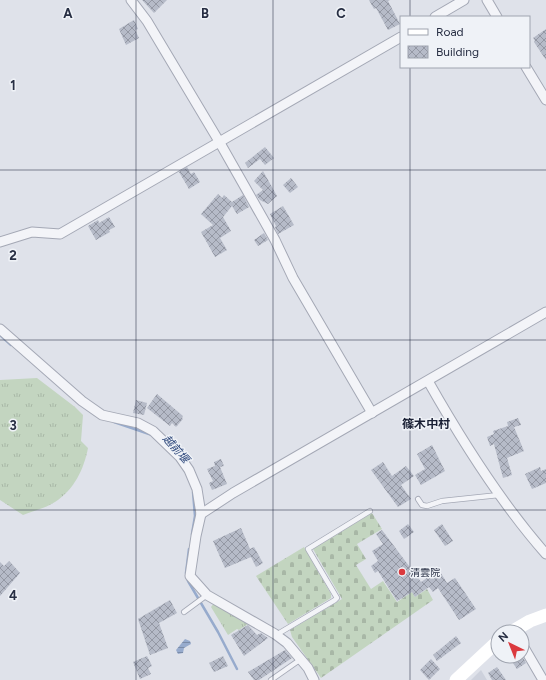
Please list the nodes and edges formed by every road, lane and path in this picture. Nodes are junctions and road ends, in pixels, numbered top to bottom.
1 (132, 0) edge
2 (464, 0) edge
3 (486, 0) edge
4 (437, 16) edge
5 (496, 16) edge
6 (400, 38) edge
7 (527, 68) edge
8 (542, 85) edge
9 (546, 100) edge
10 (220, 143) junction
11 (0, 242) edge
12 (546, 312) edge
13 (0, 329) edge
14 (428, 381) junction
15 (372, 413) junction
16 (500, 495) junction
17 (418, 499) dead end
18 (370, 512) dead end
19 (201, 514) junction
20 (546, 554) edge
21 (205, 597) junction
22 (184, 612) dead end
23 (546, 615) edge
24 (525, 624) edge
25 (276, 635) junction
26 (490, 649) edge
27 (530, 658) edge
28 (301, 659) junction
29 (271, 680) edge
30 (314, 680) edge
31 (456, 680) edge
32 (543, 680) edge

1 - 10 street
2 - 4 street
3 - 5 street
6 - 10 street
7 - 8 street
8 - 9 street
10 - 11 street
10 - 15 street
12 - 14 street
13 - 19 street
14 - 15 street
14 - 16 street
15 - 19 street
16 - 17 lane
16 - 20 street
18 - 25 lane
19 - 21 street
21 - 22 lane
21 - 25 street
23 - 24 street
25 - 28 street
26 - 31 street
27 - 32 street
28 - 29 lane
28 - 30 street

